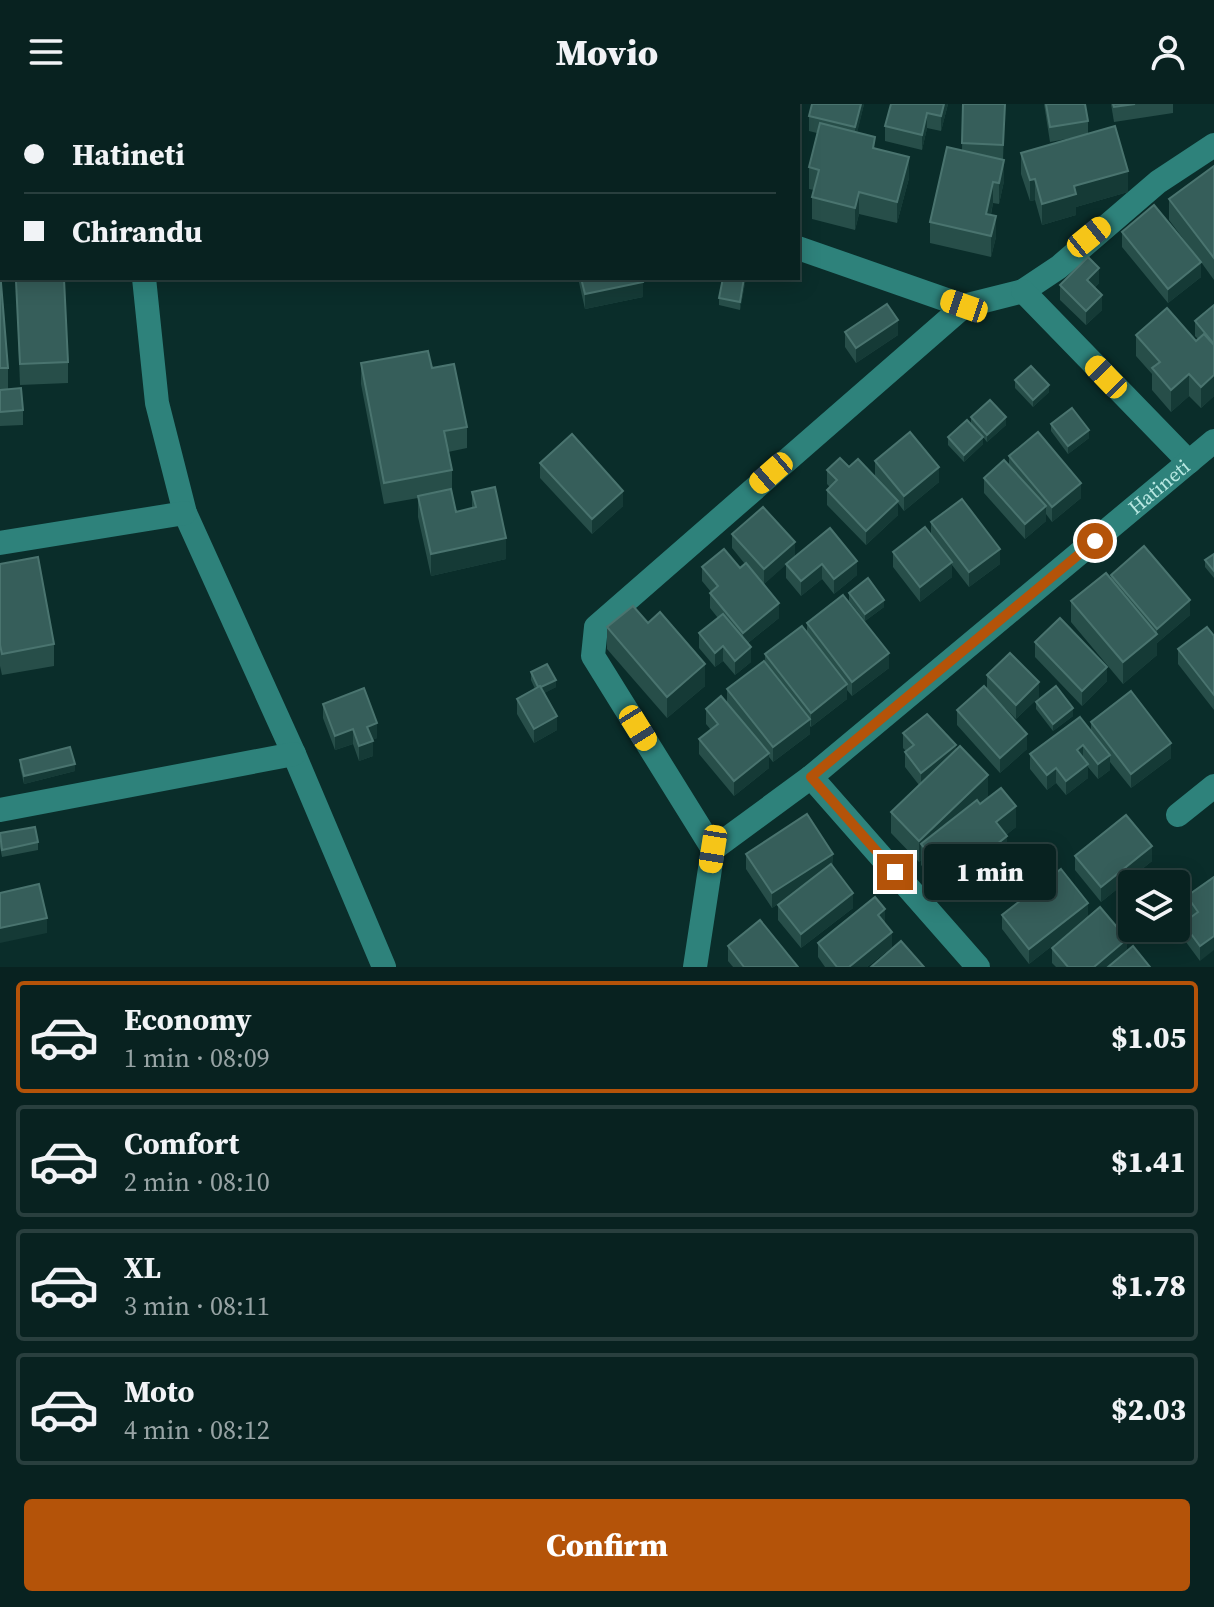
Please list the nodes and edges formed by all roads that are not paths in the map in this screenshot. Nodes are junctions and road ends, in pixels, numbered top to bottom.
1 (1214, 145) edge
2 (800, 249) edge
3 (144, 280) edge
4 (1023, 291) junction
5 (964, 306) junction
6 (1214, 441) edge
7 (1189, 462) junction
8 (185, 513) junction
9 (0, 543) edge
10 (294, 754) junction
11 (811, 777) junction
12 (1214, 786) edge
13 (0, 810) edge
14 (1178, 815) dead end
15 (713, 849) junction
16 (384, 967) edge
17 (695, 967) edge
18 (978, 967) edge

1 - 4 street
2 - 5 street
3 - 8 street
4 - 5 street
4 - 7 street
5 - 15 street
6 - 7 street, Hatineti
7 - 11 street, Hatineti
8 - 9 street
8 - 10 street
10 - 13 street
10 - 16 street
11 - 15 street, Hatineti
11 - 18 street
12 - 14 street
15 - 17 street

